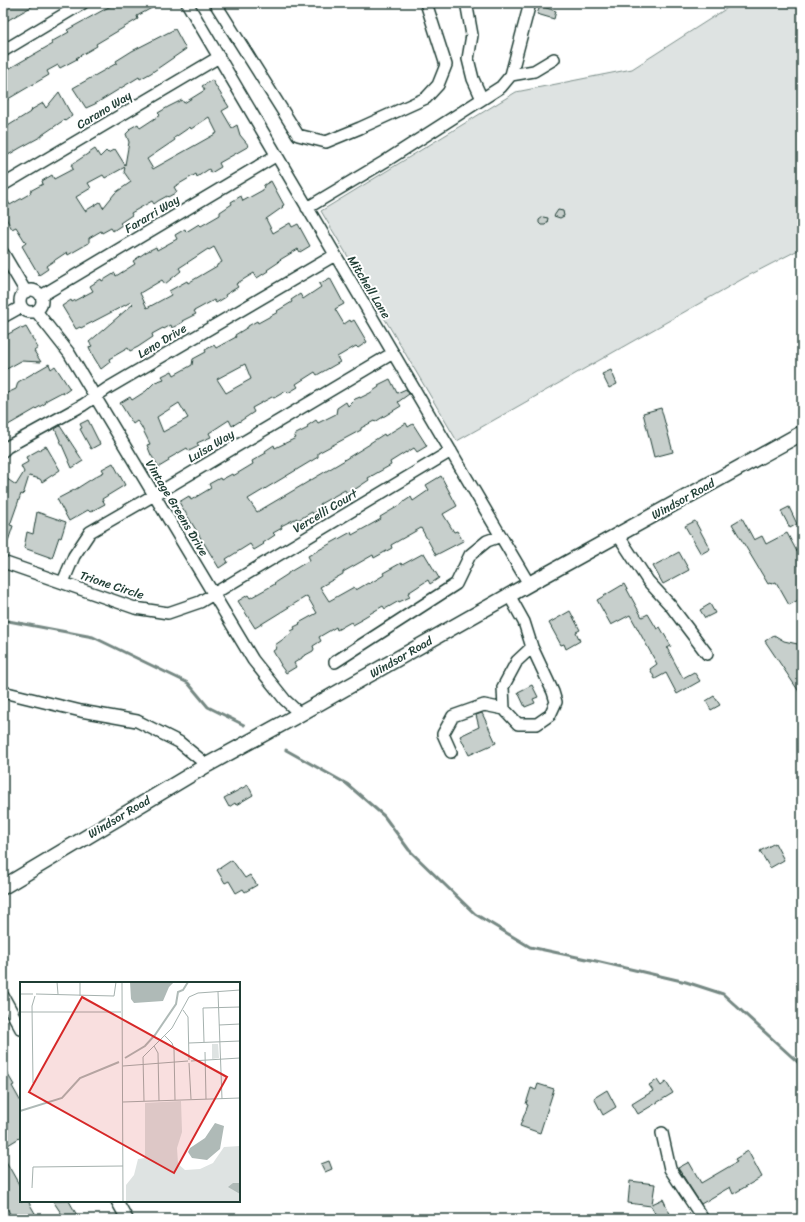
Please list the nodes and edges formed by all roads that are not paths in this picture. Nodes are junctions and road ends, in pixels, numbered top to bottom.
1 (83, 3) edge
2 (187, 3) edge
3 (215, 3) edge
4 (426, 3) edge
5 (468, 3) edge
6 (529, 5) edge
7 (3, 51) edge
8 (219, 57) junction
9 (554, 59) dead end
10 (511, 75) junction
11 (482, 99) junction
12 (277, 155) junction
13 (3, 185) edge
14 (308, 208) junction
15 (3, 253) edge
16 (335, 255) junction
17 (26, 292) junction
18 (41, 296) junction
19 (21, 307) junction
20 (36, 311) junction
21 (3, 317) edge
22 (393, 353) junction
23 (96, 397) junction
24 (802, 433) edge
25 (3, 451) edge
26 (451, 451) junction
27 (154, 495) junction
28 (618, 534) junction
29 (501, 536) junction
30 (3, 562) edge
31 (63, 582) junction
32 (529, 584) junction
33 (213, 594) junction
34 (509, 595) junction
35 (532, 647) junction
36 (707, 654) dead end
37 (335, 662) dead end
38 (3, 692) edge
39 (504, 709) junction
40 (300, 714) junction
41 (451, 752) dead end
42 (207, 765) junction
43 (3, 887) edge
44 (3, 996) edge
45 (20, 1027) edge
46 (662, 1133) dead end
47 (118, 1202) edge
48 (127, 1219) edge
49 (703, 1219) edge

1 - 7 street
2 - 8 street, Mitchell Lane
3 - 4 street
5 - 11 street
6 - 10 street
8 - 12 street, Mitchell Lane
8 - 13 street, Carano Way
9 - 10 street
10 - 11 street
11 - 14 street
12 - 14 street, Mitchell Lane
12 - 18 street, Fararri Way
14 - 16 street, Mitchell Lane
15 - 17 street
16 - 22 street, Mitchell Lane
16 - 23 street, Leno Drive
17 - 18 street
17 - 19 street
18 - 20 street
19 - 20 street
19 - 21 street
20 - 23 street, Vintage Greens Drive
22 - 26 street, Mitchell Lane
22 - 27 street, Luisa Way
23 - 25 street, Leno Drive
23 - 27 street, Vintage Greens Drive
24 - 28 main road, Windsor Road
26 - 29 street, Mitchell Lane
26 - 33 street, Vercelli Court
27 - 31 street, Luisa Way
27 - 33 street, Vintage Greens Drive
28 - 32 main road, Windsor Road
28 - 36 street
29 - 32 street, Mitchell Lane
29 - 37 street
30 - 31 street, Trione Circle
31 - 33 street, Trione Circle
32 - 34 main road, Windsor Road
33 - 40 street, Vintage Greens Drive
34 - 35 street
34 - 40 main road, Windsor Road
35 - 39 street
35 - 39 street
38 - 42 street
39 - 41 street
40 - 42 main road, Windsor Road
42 - 43 main road, Windsor Road
44 - 45 street
46 - 49 street
47 - 48 street

